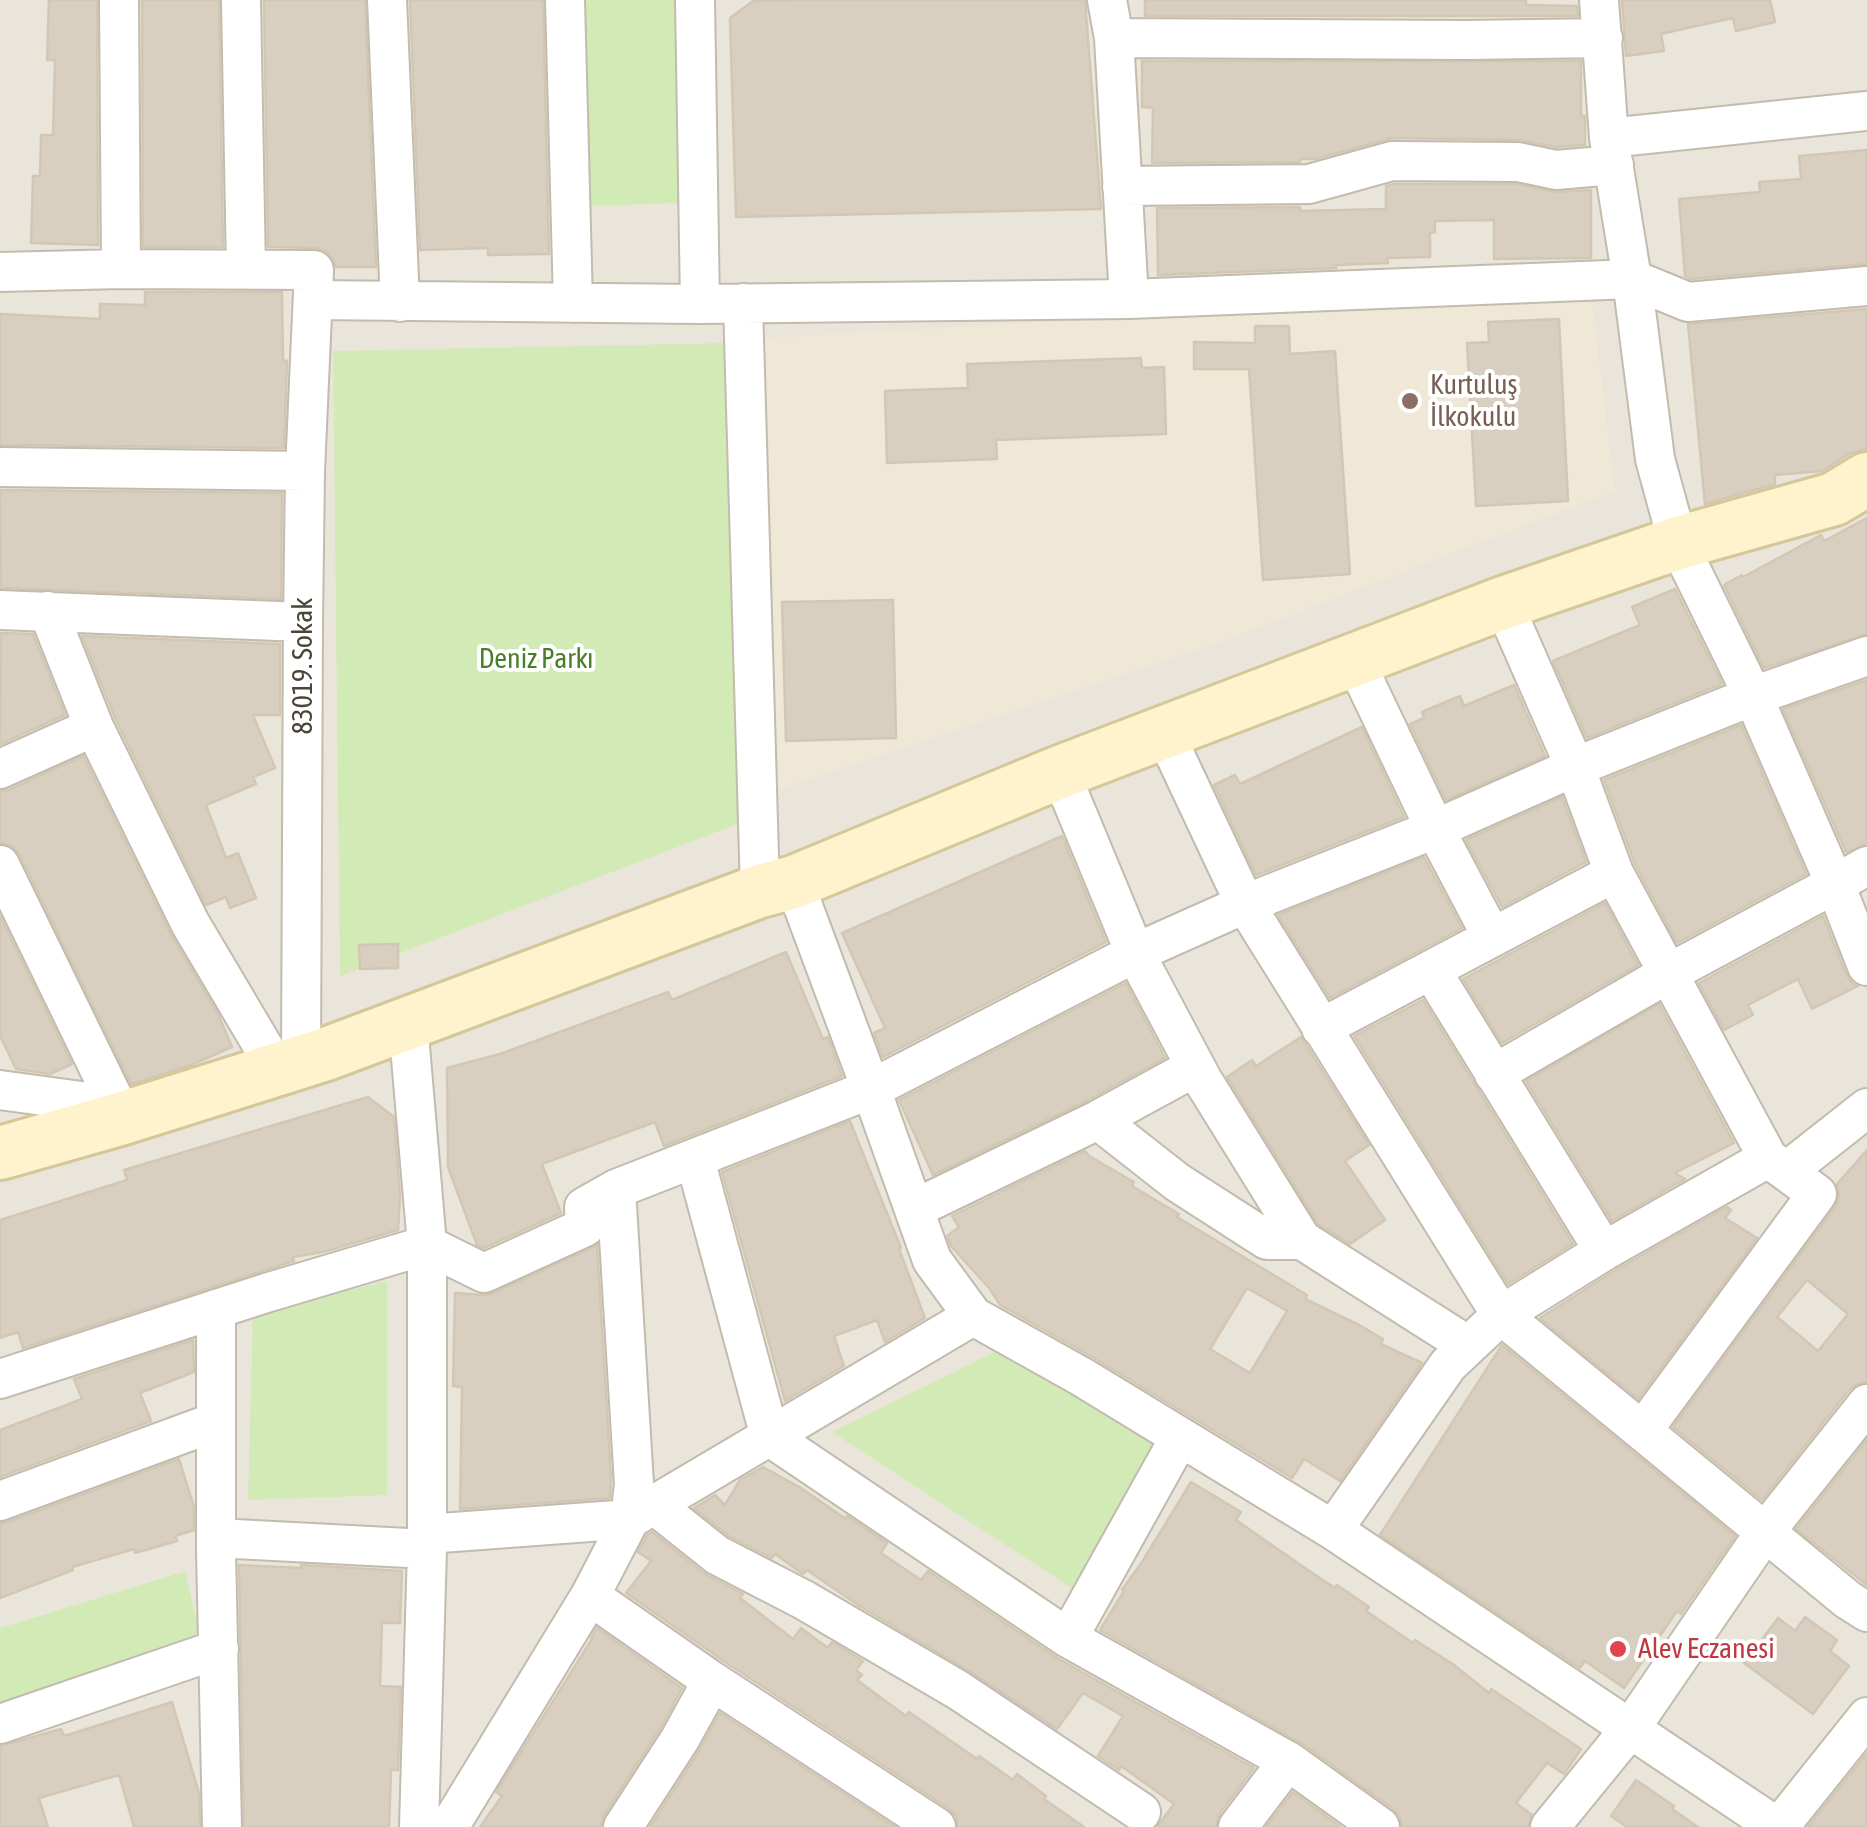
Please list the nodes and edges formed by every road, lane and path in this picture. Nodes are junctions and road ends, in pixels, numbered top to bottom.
1 (119, 0) edge
2 (240, 0) edge
3 (387, 0) edge
4 (565, 0) edge
5 (695, 0) edge
6 (1107, 0) edge
7 (1599, 0) edge
8 (1114, 38) junction
9 (1603, 38) junction
10 (1867, 110) edge
11 (1611, 152) junction
12 (1122, 186) junction
13 (122, 269) junction
14 (246, 269) junction
15 (0, 272) edge
16 (1632, 279) junction
17 (314, 285) junction
18 (1867, 286) edge
19 (1129, 299) junction
20 (400, 302) junction
21 (573, 303) junction
22 (743, 303) junction
23 (700, 304) junction
24 (0, 467) edge
25 (305, 471) junction
26 (1867, 479) edge
27 (1678, 543) junction
28 (1504, 604) junction
29 (0, 610) edge
30 (48, 611) junction
31 (302, 622) junction
32 (1867, 656) edge
33 (1354, 659) junction
34 (1753, 696) junction
35 (94, 727) junction
36 (1164, 734) junction
37 (1575, 767) junction
38 (0, 769) edge
39 (1060, 772) junction
40 (1435, 828) junction
41 (0, 865) edge
42 (1614, 873) junction
43 (1851, 875) edge
44 (777, 886) junction
45 (1245, 904) junction
46 (1492, 938) junction
47 (1135, 953) junction
48 (1867, 966) edge
49 (1431, 970) junction
50 (1669, 973) junction
51 (408, 1023) junction
52 (1320, 1028) junction
53 (289, 1066) junction
54 (1195, 1067) junction
55 (1494, 1074) junction
56 (871, 1089) junction
57 (0, 1090) edge
58 (1867, 1108) edge
59 (120, 1112) junction
60 (1098, 1120) junction
61 (0, 1153) edge
62 (695, 1159) junction
63 (1778, 1164) junction
64 (616, 1189) junction
65 (914, 1209) junction
66 (1302, 1240) junction
67 (426, 1245) junction
68 (1604, 1251) junction
69 (216, 1310) junction
70 (1501, 1315) junction
71 (972, 1316) junction
72 (1467, 1345) junction
73 (0, 1379) edge
74 (1867, 1404) edge
75 (215, 1422) junction
76 (1642, 1430) junction
77 (1180, 1436) junction
78 (770, 1437) junction
79 (0, 1501) edge
80 (641, 1512) junction
81 (1333, 1530) junction
82 (1766, 1532) junction
83 (216, 1538) junction
84 (427, 1542) junction
85 (590, 1596) junction
86 (1867, 1612) edge
87 (1068, 1638) junction
88 (218, 1649) junction
89 (712, 1680) junction
90 (1867, 1717) edge
91 (0, 1724) edge
92 (1630, 1728) junction
93 (1288, 1761) junction
94 (1141, 1812) dead end
95 (222, 1827) edge
96 (419, 1827) edge
97 (449, 1827) edge
98 (623, 1827) edge
99 (936, 1827) edge
100 (1238, 1827) edge
101 (1380, 1827) edge
102 (1550, 1827) edge
103 (1778, 1827) edge

1 - 13 street
2 - 14 street
3 - 20 street
4 - 21 street
5 - 23 street
6 - 8 street
7 - 9 street
8 - 9 street
8 - 12 street
9 - 11 street
10 - 11 street
11 - 12 street
11 - 16 street
12 - 19 street
13 - 14 street
13 - 15 street
14 - 17 street
16 - 18 street
16 - 19 street
16 - 27 street
17 - 20 street
17 - 25 street, 83019. Sokak
19 - 22 street
20 - 21 street
21 - 23 street
22 - 23 street
22 - 44 street
24 - 25 street
25 - 31 street, 83019. Sokak
26 - 27 street
27 - 28 street
27 - 34 street
28 - 33 street
28 - 37 street
29 - 30 street
30 - 31 street
30 - 35 street
31 - 53 street, 83019. Sokak
32 - 34 street
33 - 36 street
33 - 40 street
34 - 37 street
34 - 43 street
35 - 38 street
35 - 53 street
36 - 39 street
36 - 45 street
37 - 40 street
37 - 42 street
39 - 44 street
39 - 47 street
40 - 45 street
40 - 46 street
41 - 59 street
42 - 46 street
42 - 50 street
43 - 48 street
43 - 50 street
44 - 51 street
44 - 56 street
45 - 47 street
45 - 52 street
46 - 49 street
47 - 54 street
47 - 56 street
49 - 52 street
49 - 55 street
50 - 55 street
50 - 63 street
51 - 53 street
51 - 67 street
52 - 70 street
53 - 59 street
54 - 60 street
54 - 66 street
55 - 68 street
56 - 62 street
56 - 65 street
57 - 59 street
58 - 63 street
59 - 61 street
60 - 65 street
60 - 66 street
62 - 64 street
62 - 78 street
63 - 68 street
63 - 76 street
64 - 67 street
64 - 80 street
65 - 71 street
66 - 72 street
67 - 69 street
67 - 84 street
68 - 70 street
69 - 73 street
69 - 75 street
70 - 72 street
70 - 76 street
71 - 77 street
71 - 78 street
72 - 81 street
74 - 82 street
75 - 79 street
75 - 83 street
76 - 82 street
77 - 81 street
77 - 87 street
78 - 80 street
78 - 87 street
80 - 84 street
80 - 85 street
80 - 94 street
81 - 92 street
82 - 86 street
82 - 92 street
83 - 84 street
83 - 88 street
84 - 96 street
85 - 89 street
85 - 97 street
87 - 93 street
88 - 91 street
88 - 95 street
89 - 98 street
89 - 99 street
90 - 103 street
92 - 102 street
92 - 103 street
93 - 100 street
93 - 101 street

